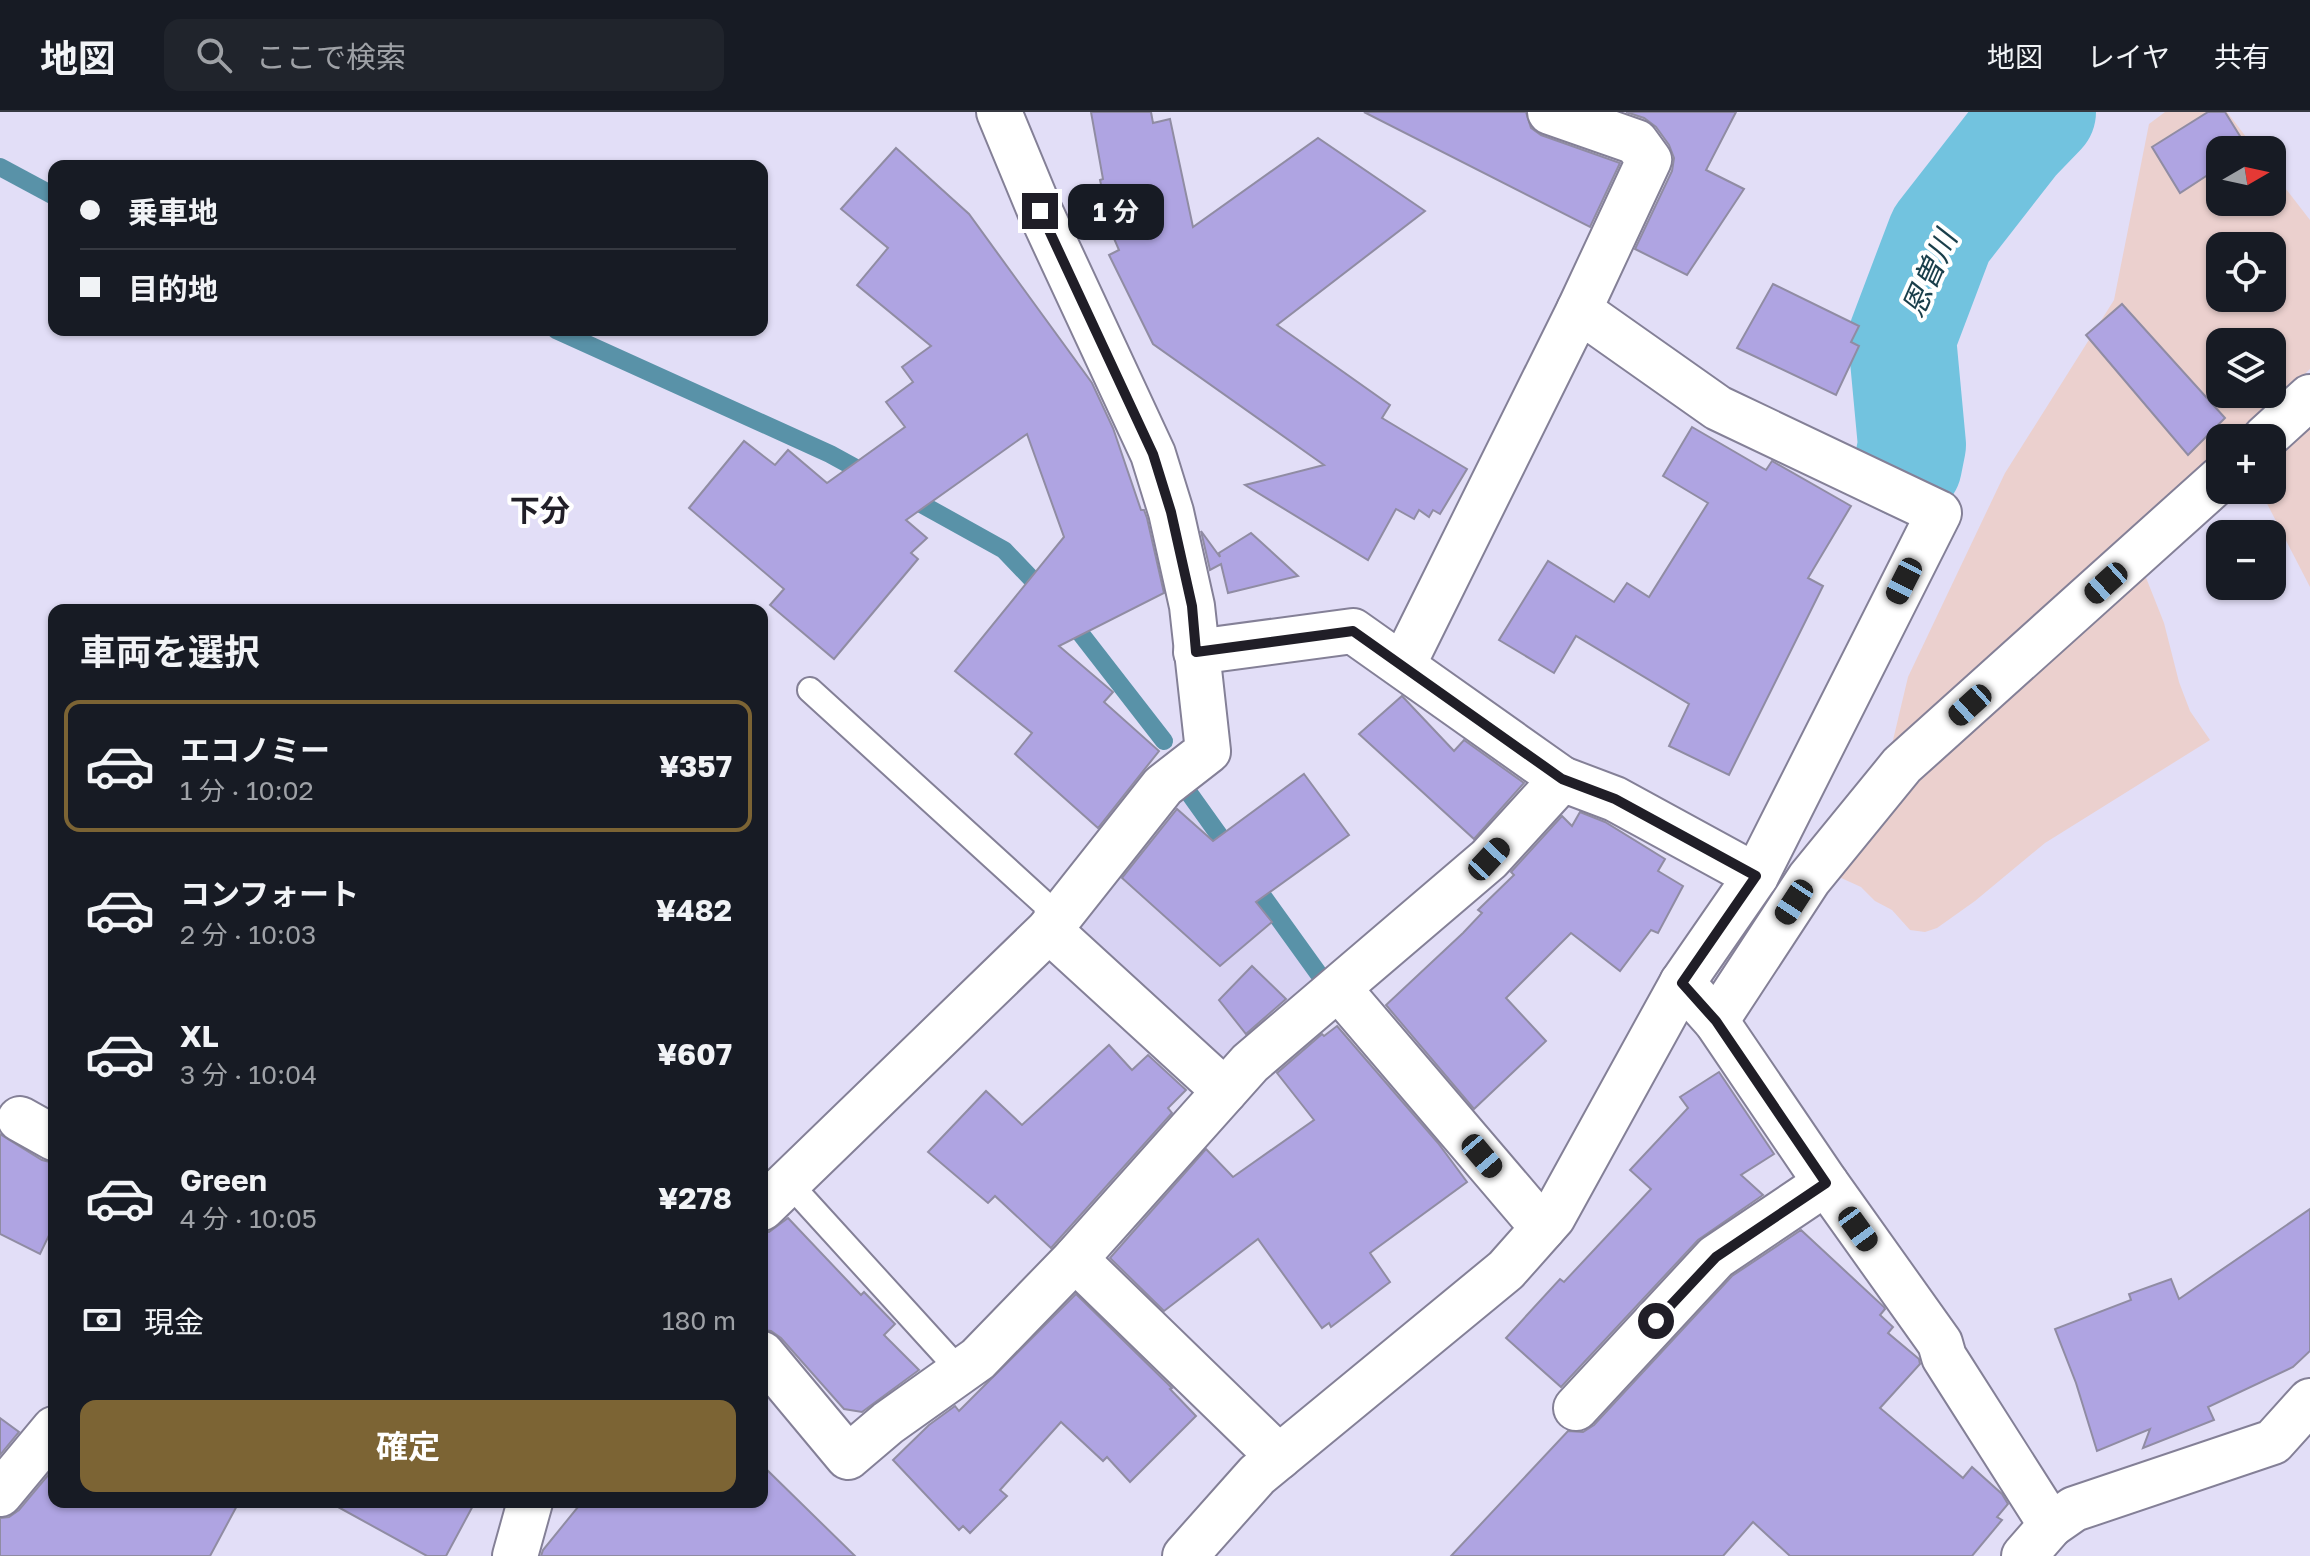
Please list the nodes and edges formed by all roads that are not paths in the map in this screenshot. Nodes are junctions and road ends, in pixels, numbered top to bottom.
1 (999, 112) edge
2 (1550, 112) edge
3 (1579, 310) junction
4 (2310, 397) edge
5 (2280, 424) edge
6 (2206, 492) edge
7 (1196, 652) junction
8 (1403, 665) junction
9 (810, 690) dead end
10 (1562, 779) junction
11 (1756, 876) junction
12 (1049, 930) junction
13 (1682, 983) junction
14 (1339, 989) junction
15 (1716, 1021) junction
16 (1225, 1091) junction
17 (1826, 1183) junction
18 (775, 1195) edge
19 (1543, 1228) junction
20 (1075, 1259) junction
21 (768, 1361) edge
22 (961, 1372) junction
23 (2310, 1401) edge
24 (1576, 1408) dead end
25 (48, 1436) edge
26 (2291, 1447) edge
27 (1279, 1457) junction
28 (0, 1494) edge
29 (528, 1508) edge
30 (2037, 1540) edge
31 (515, 1556) edge
32 (1185, 1556) edge

1 - 7 street
2 - 3 street
3 - 8 street
3 - 11 street
4 - 5 street
6 - 15 street
7 - 8 street
7 - 12 street
8 - 10 street
9 - 12 lane
10 - 11 street
10 - 14 street
11 - 13 street
12 - 16 street
12 - 18 street
13 - 15 street
13 - 19 street
14 - 16 street
14 - 19 street
15 - 17 street
16 - 20 street
17 - 24 street
17 - 30 street
18 - 22 lane
19 - 27 street
20 - 22 street
20 - 27 street
21 - 22 street
23 - 26 street
25 - 28 street
26 - 30 street
27 - 32 street
29 - 31 street

